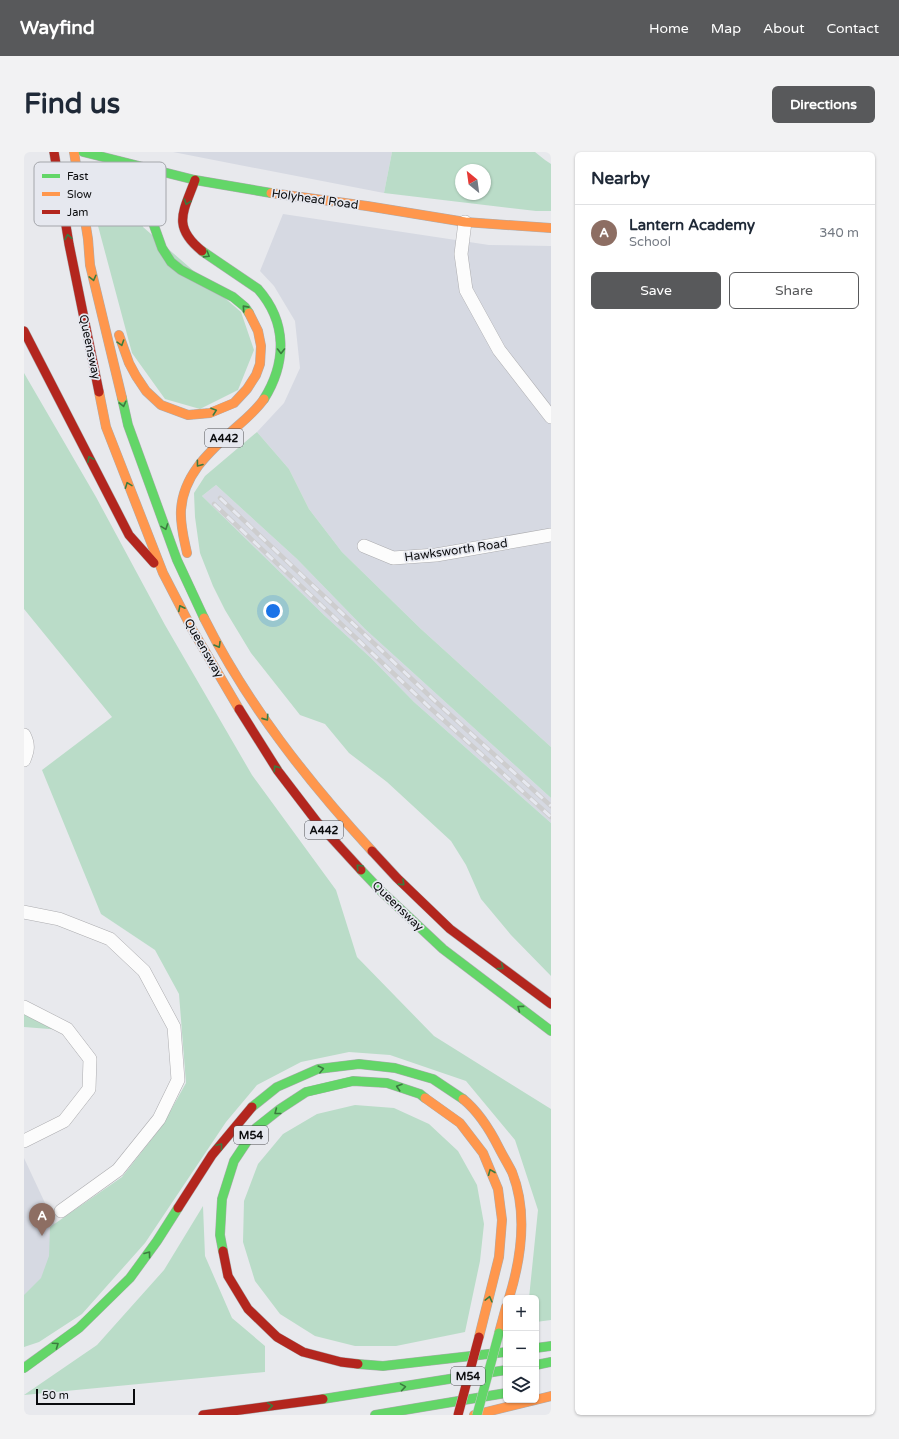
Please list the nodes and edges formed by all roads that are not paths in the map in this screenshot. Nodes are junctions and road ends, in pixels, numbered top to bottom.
1 (54, 152) edge
2 (74, 152) edge
3 (82, 152) edge
4 (56, 162) edge
5 (76, 162) edge
6 (121, 162) edge
7 (166, 173) edge
8 (196, 180) junction
9 (465, 222) junction
10 (66, 226) edge
11 (86, 226) edge
12 (154, 226) edge
13 (551, 228) edge
14 (88, 239) junction
15 (108, 298) dead end
16 (116, 327) dead end
17 (24, 331) edge
18 (551, 417) edge
19 (551, 535) edge
20 (364, 546) dead end
21 (189, 561) dead end
22 (163, 573) junction
23 (229, 645) dead end
24 (243, 686) junction
25 (24, 735) edge
26 (24, 760) edge
27 (24, 912) edge
28 (551, 1004) edge
29 (24, 1007) edge
30 (551, 1031) edge
31 (24, 1141) edge
32 (61, 1211) dead end
33 (510, 1295) edge
34 (503, 1318) edge
35 (551, 1346) edge
36 (539, 1348) edge
37 (503, 1352) edge
38 (474, 1356) edge
39 (474, 1356) edge
40 (474, 1356) edge
41 (474, 1356) edge
42 (551, 1362) edge
43 (539, 1364) edge
44 (24, 1368) edge
45 (503, 1370) edge
46 (503, 1393) edge
47 (551, 1396) edge
48 (204, 1415) edge
49 (376, 1415) edge
50 (458, 1415) edge
51 (474, 1415) edge
52 (477, 1415) edge

4 -> 1 main road, Queensway / A442
2 - 5 main road, Queensway / A442
3 - 6 main road, Holyhead Road
7 - 8 main road, Holyhead Road
8 - 9 main road, Holyhead Road
8 -> 21 main road, A442
9 - 13 main road, Holyhead Road
9 - 18 street
22 -> 10 main road, Queensway / A442
11 - 14 main road, Queensway / A442
16 -> 12 main road, A442
14 - 15 main road, A442
14 -> 24 main road, Queensway / A442
22 -> 17 main road, A442
19 - 20 street, Hawksworth Road
30 -> 22 main road, Queensway / A442
23 - 24 main road, A442
24 -> 28 main road, Queensway / A442
25 - 26 street
27 - 32 street
29 - 31 street
44 -> 33 main road, M54
34 - 52 main road, M54, bridge
35 - 36 main road
41 -> 37 main road, M54, bridge
50 -> 38 main road, M54, bridge
39 -> 40 main road, M54, bridge
42 - 43 main road
48 -> 45 main road, M54
46 - 49 main road, M54
47 - 51 main road

